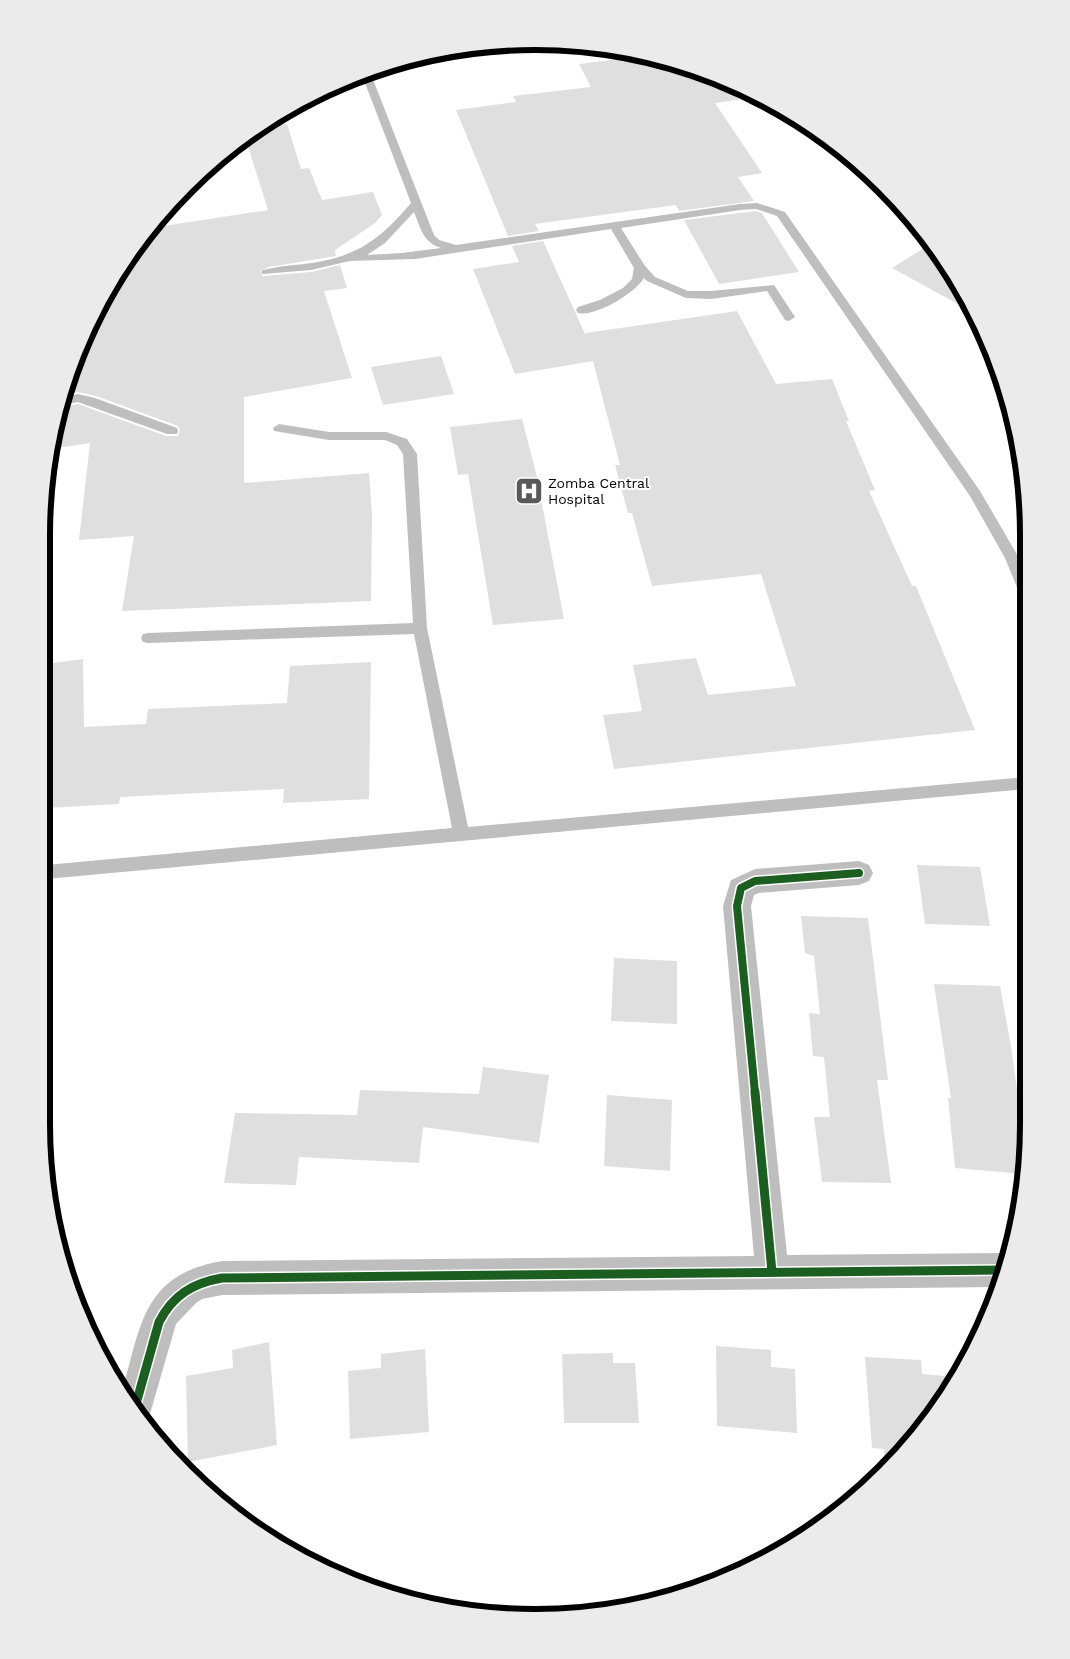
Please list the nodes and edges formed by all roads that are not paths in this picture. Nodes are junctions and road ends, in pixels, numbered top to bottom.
1 (368, 80) edge
2 (416, 203) junction
3 (614, 225) junction
4 (455, 249) junction
5 (349, 258) junction
6 (640, 268) junction
7 (267, 272) dead end
8 (582, 310) dead end
9 (789, 317) dead end
10 (70, 400) edge
11 (280, 428) dead end
12 (172, 431) dead end
13 (1020, 578) edge
14 (420, 628) junction
15 (148, 638) dead end
16 (1020, 784) edge
17 (461, 834) junction
18 (50, 872) edge
19 (859, 873) dead end
20 (997, 1270) edge
21 (772, 1272) junction
22 (137, 1400) edge

1 - 2 lane
2 - 4 lane
2 - 5 lane
3 - 4 lane
3 - 6 lane
3 - 13 lane
4 - 5 lane
5 - 7 lane
6 - 8 lane
6 - 9 lane
10 - 12 lane
11 - 14 lane
14 - 15 lane
14 - 17 lane
16 - 17 lane
17 - 18 lane
19 - 21 street
20 - 21 street
21 - 22 street

